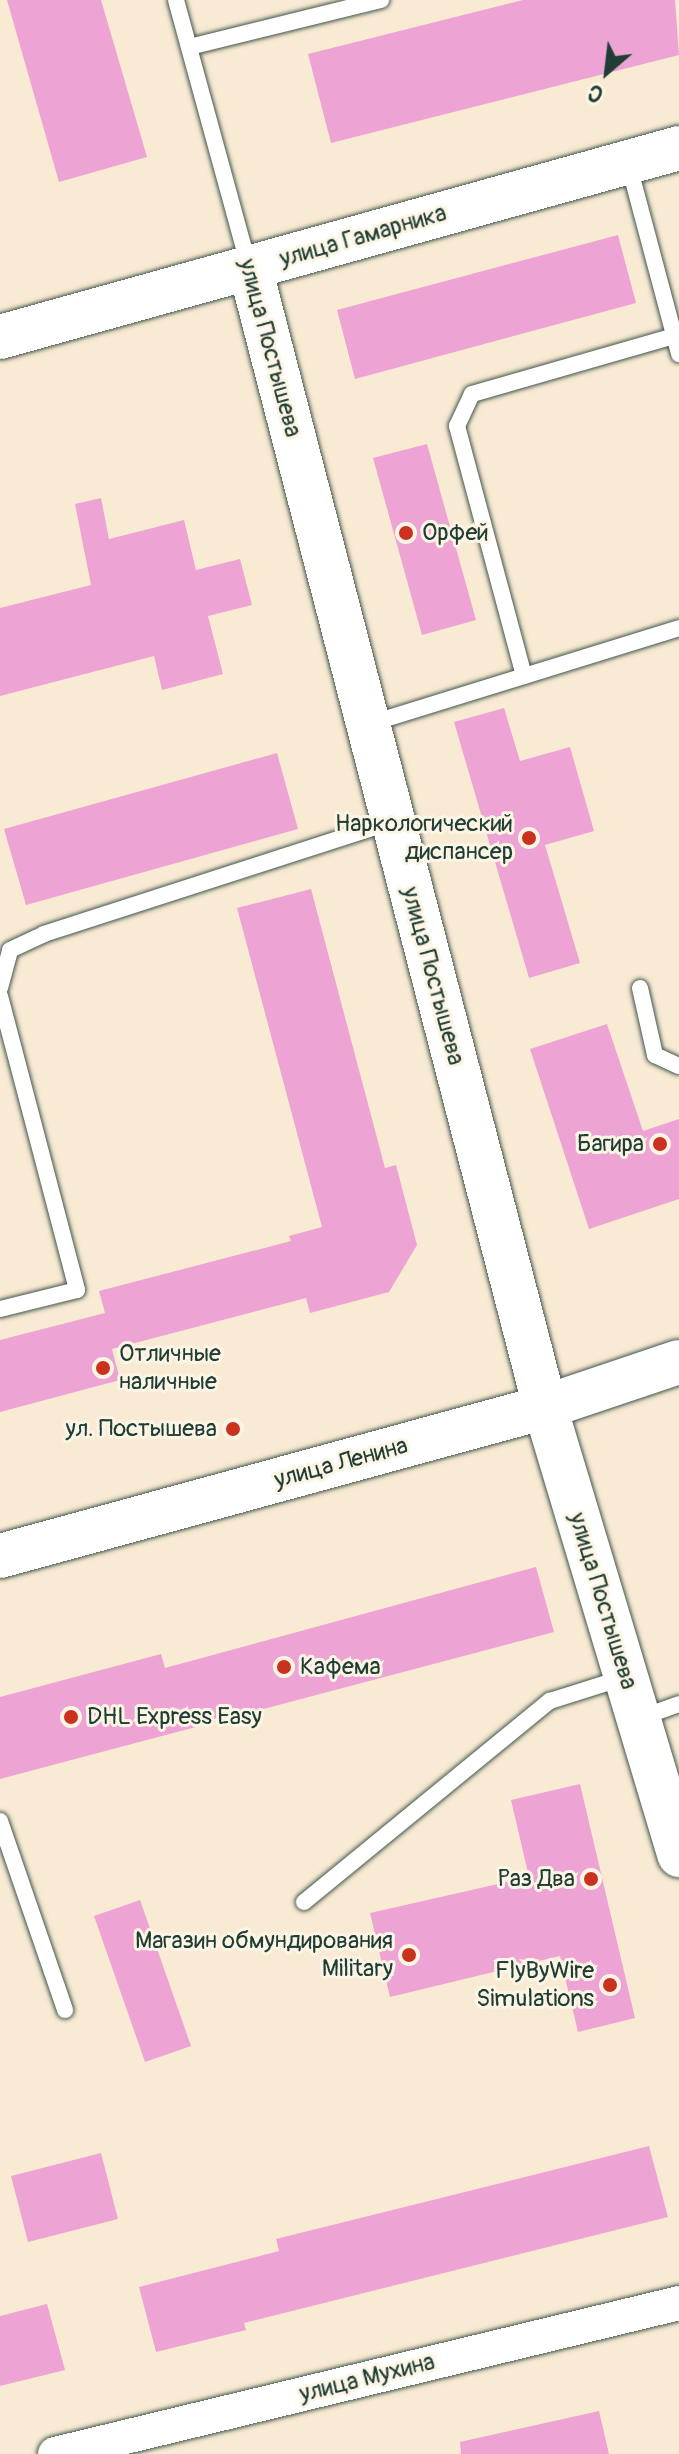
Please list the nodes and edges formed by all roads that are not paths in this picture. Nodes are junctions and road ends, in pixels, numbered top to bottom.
1 (176, 0) edge
2 (381, 0) edge
3 (189, 47) junction
4 (679, 148) edge
5 (628, 162) junction
6 (250, 268) junction
7 (674, 336) junction
8 (0, 337) edge
9 (679, 354) edge
10 (679, 628) edge
11 (524, 676) junction
12 (368, 725) junction
13 (392, 822) junction
14 (0, 988) edge
15 (640, 988) dead end
16 (0, 996) edge
17 (679, 1066) edge
18 (0, 1309) edge
19 (679, 1362) edge
20 (545, 1407) junction
21 (0, 1556) edge
22 (626, 1677) junction
23 (679, 1704) edge
24 (639, 1718) junction
25 (0, 1821) edge
26 (677, 1841) edge
27 (304, 1902) dead end
28 (65, 2010) dead end
29 (679, 2303) edge
30 (55, 2454) edge

1 - 3 lane, улица Постышева
2 - 3 lane
3 - 6 lane, улица Постышева
4 - 5 street, улица Гамарника
5 - 6 street, улица Гамарника
5 - 7 lane
6 - 8 street, улица Гамарника
6 - 12 street, улица Постышева
7 - 9 lane
7 - 11 lane
10 - 11 lane
11 - 12 lane
12 - 13 street, улица Постышева
13 - 14 lane
13 - 20 street, улица Постышева
15 - 17 lane
16 - 18 lane
19 - 20 street, улица Ленина
20 - 21 street, улица Ленина
20 - 22 street, улица Постышева
22 - 24 street, улица Постышева
22 - 27 lane
23 - 24 lane
24 - 26 street, улица Постышева
25 - 28 lane
29 - 30 street, улица Мухина

